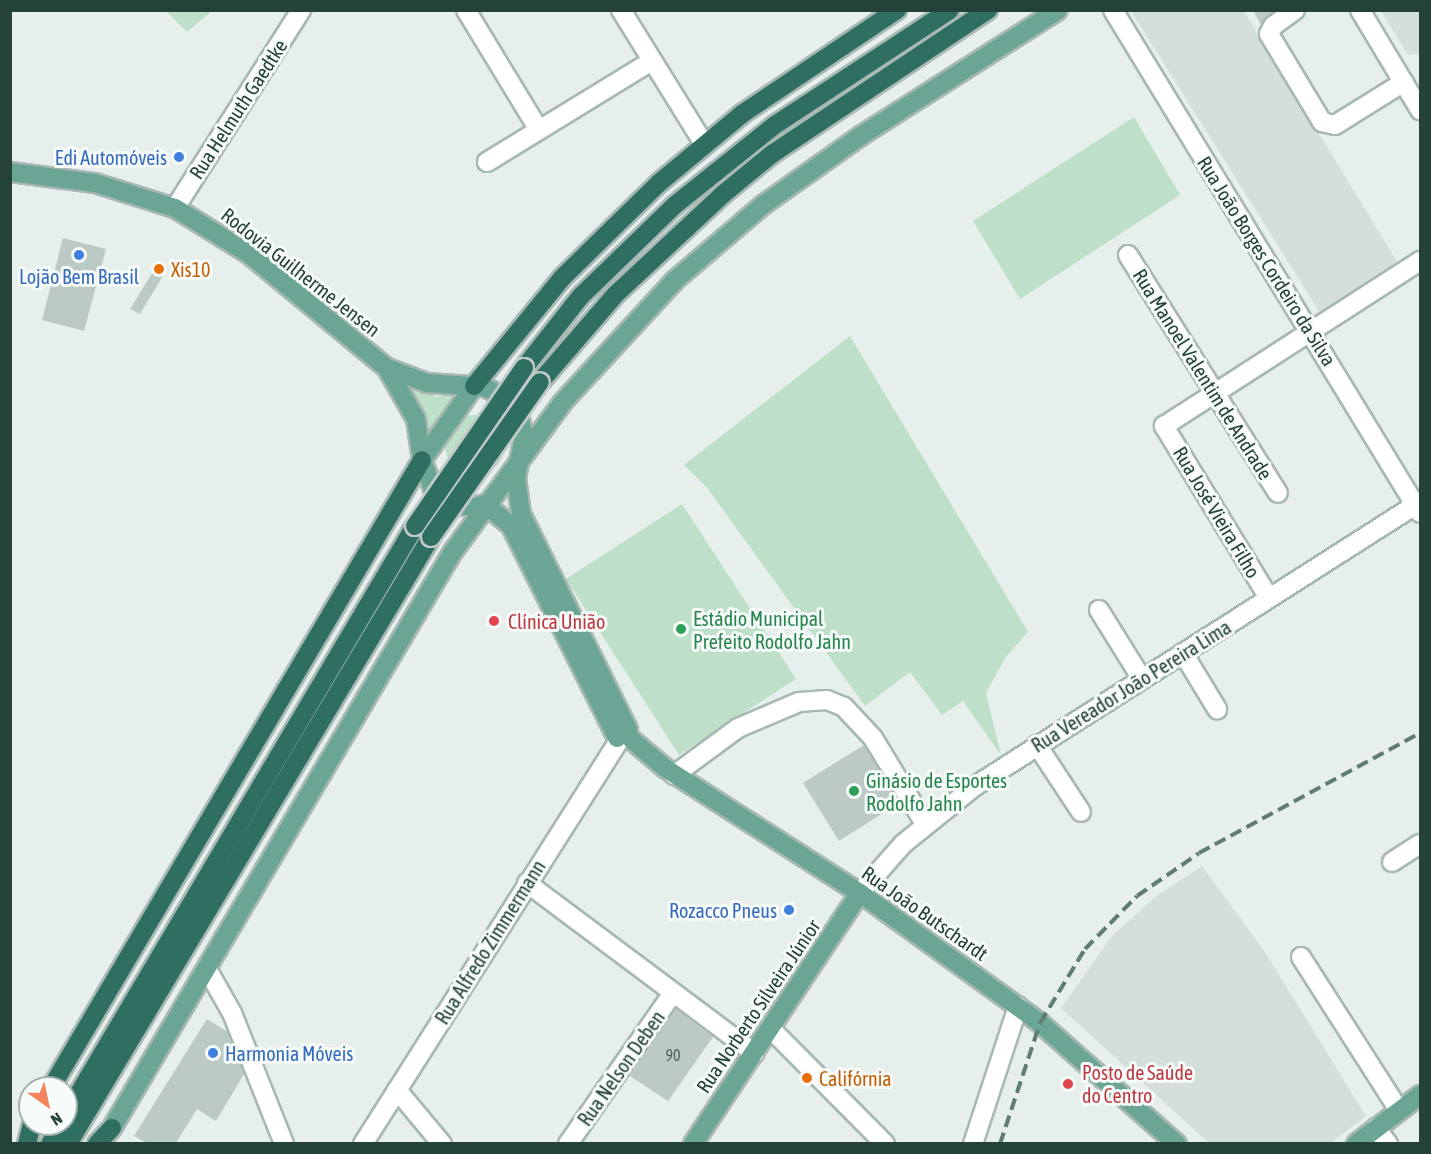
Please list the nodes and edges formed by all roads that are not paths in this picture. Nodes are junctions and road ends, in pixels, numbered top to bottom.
1 (301, 10) edge
2 (466, 10) edge
3 (897, 10) edge
4 (950, 10) edge
5 (988, 10) edge
6 (1058, 10) edge
7 (1113, 10) edge
8 (1295, 10) edge
9 (1360, 10) edge
10 (622, 11) edge
11 (652, 61) junction
12 (1404, 82) junction
13 (1420, 110) edge
14 (539, 130) junction
15 (704, 144) junction
16 (487, 162) dead end
17 (10, 172) edge
18 (175, 208) junction
19 (1128, 255) dead end
20 (1420, 261) edge
21 (1311, 332) junction
22 (488, 366) junction
23 (387, 368) junction
24 (435, 384) junction
25 (474, 386) junction
26 (1215, 393) junction
27 (521, 455) junction
28 (418, 467) junction
29 (1278, 493) dead end
30 (485, 504) junction
31 (1419, 506) edge
32 (505, 518) junction
33 (466, 532) junction
34 (1269, 598) junction
35 (1099, 610) dead end
36 (1183, 653) junction
37 (1142, 680) junction
38 (1217, 709) dead end
39 (624, 737) junction
40 (1037, 745) junction
41 (674, 775) junction
42 (1081, 812) dead end
43 (925, 824) junction
44 (1420, 844) edge
45 (1392, 861) dead end
46 (527, 883) junction
47 (860, 893) junction
48 (1300, 957) dead end
49 (207, 969) junction
50 (673, 993) junction
51 (1018, 1006) junction
52 (770, 1028) junction
53 (754, 1053) junction
54 (58, 1076) edge
55 (397, 1090) junction
56 (78, 1095) edge
57 (1420, 1095) edge
58 (1399, 1110) junction
59 (1376, 1128) junction
60 (107, 1136) edge
61 (68, 1143) edge
62 (97, 1143) edge
63 (284, 1143) edge
64 (363, 1143) edge
65 (442, 1143) edge
66 (568, 1143) edge
67 (693, 1143) edge
68 (885, 1143) edge
69 (973, 1143) edge
70 (1177, 1143) edge
71 (1356, 1143) edge
72 (1388, 1143) edge

1 - 18 street, Rua Helmuth Gaedtke
2 - 14 street
3 - 15 highway
4 - 56 highway, bridge
5 - 61 highway, bridge
6 - 27 main road
7 - 21 street, Rua João Borges Cordeiro da Silva
8 - 12 street
9 - 12 street
10 - 11 street
11 - 14 street
11 - 15 street
12 - 13 street
14 - 16 street
15 - 22 highway
17 - 18 main road, Rodovia Guilherme Jensen
18 - 23 main road, Rodovia Guilherme Jensen
19 - 26 street, Rua Manoel Valentim de Andrade
20 - 21 street
21 - 26 street
21 - 31 street, Rua João Borges Cordeiro da Silva
22 - 24 main road
22 - 25 highway
23 - 24 main road, Rodovia Guilherme Jensen
23 - 28 main road, Rodovia Guilherme Jensen
24 - 25 main road, Rodovia Guilherme Jensen
25 - 27 main road
25 - 28 main road
26 - 29 street, Rua Manoel Valentim de Andrade
26 - 34 street, Rua José Vieira Filho
27 - 30 main road
27 - 39 main road, Rua João Butschardt
28 - 30 main road
28 - 54 highway
30 - 32 main road, Rua João Butschardt
30 - 33 main road
31 - 34 street, Rua Vereador João Pereira Lima
32 - 33 main road
32 - 39 main road, Rua João Butschardt
33 - 49 main road
34 - 36 street, Rua Vereador João Pereira Lima
35 - 37 street
36 - 37 street, Rua Vereador João Pereira Lima
36 - 38 street
37 - 40 street, Rua Vereador João Pereira Lima
39 - 41 main road, Rua João Butschardt
39 - 46 street, Rua Alfredo Zimmermann
40 - 42 street
40 - 43 street, Rua Vereador João Pereira Lima
41 - 43 street
41 - 47 main road, Rua João Butschardt
43 - 47 street, Rua Vereador João Pereira Lima
44 - 45 street
46 - 50 street
46 - 55 street, Rua Alfredo Zimmermann
47 - 51 main road, Rua João Butschardt
47 - 52 main road, Rua Norberto Silveira Júnior
48 - 58 street
49 - 60 main road
49 - 63 street
50 - 53 street
50 - 66 street, Rua Nelson Deben
51 - 69 street
51 - 70 main road, Rua João Butschardt
52 - 53 main road, Rua Norberto Silveira Júnior
52 - 68 street
53 - 67 main road, Rua Norberto Silveira Júnior
55 - 64 street, Rua Alfredo Zimmermann
55 - 65 street
57 - 58 main road
58 - 59 main road
59 - 71 main road
59 - 72 street
60 - 62 highway

